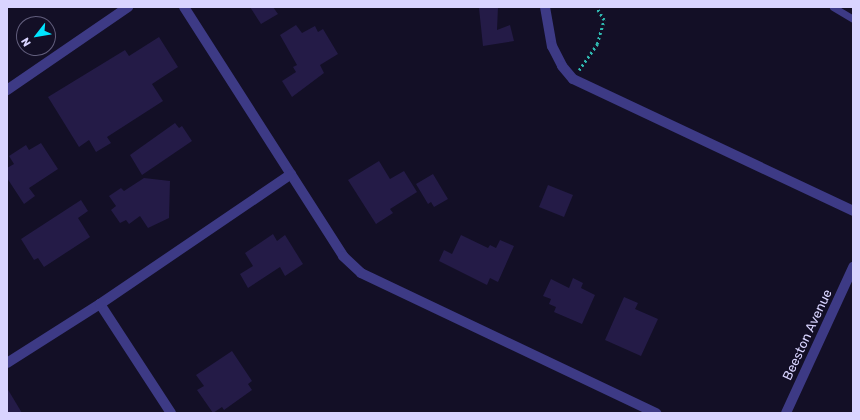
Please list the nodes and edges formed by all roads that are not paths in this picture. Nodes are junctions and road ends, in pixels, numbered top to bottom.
1 (128, 7) edge
2 (184, 7) edge
3 (545, 7) edge
4 (833, 7) edge
5 (853, 19) edge
6 (7, 90) edge
7 (291, 174) junction
8 (853, 211) edge
9 (853, 267) edge
10 (100, 304) junction
11 (7, 363) edge
12 (171, 413) edge
13 (656, 413) edge
14 (786, 413) edge

1 - 6 street
2 - 7 street
3 - 8 street
4 - 5 lane
7 - 10 street
7 - 13 street
9 - 14 street, Beeston Avenue
10 - 11 street
10 - 12 street

